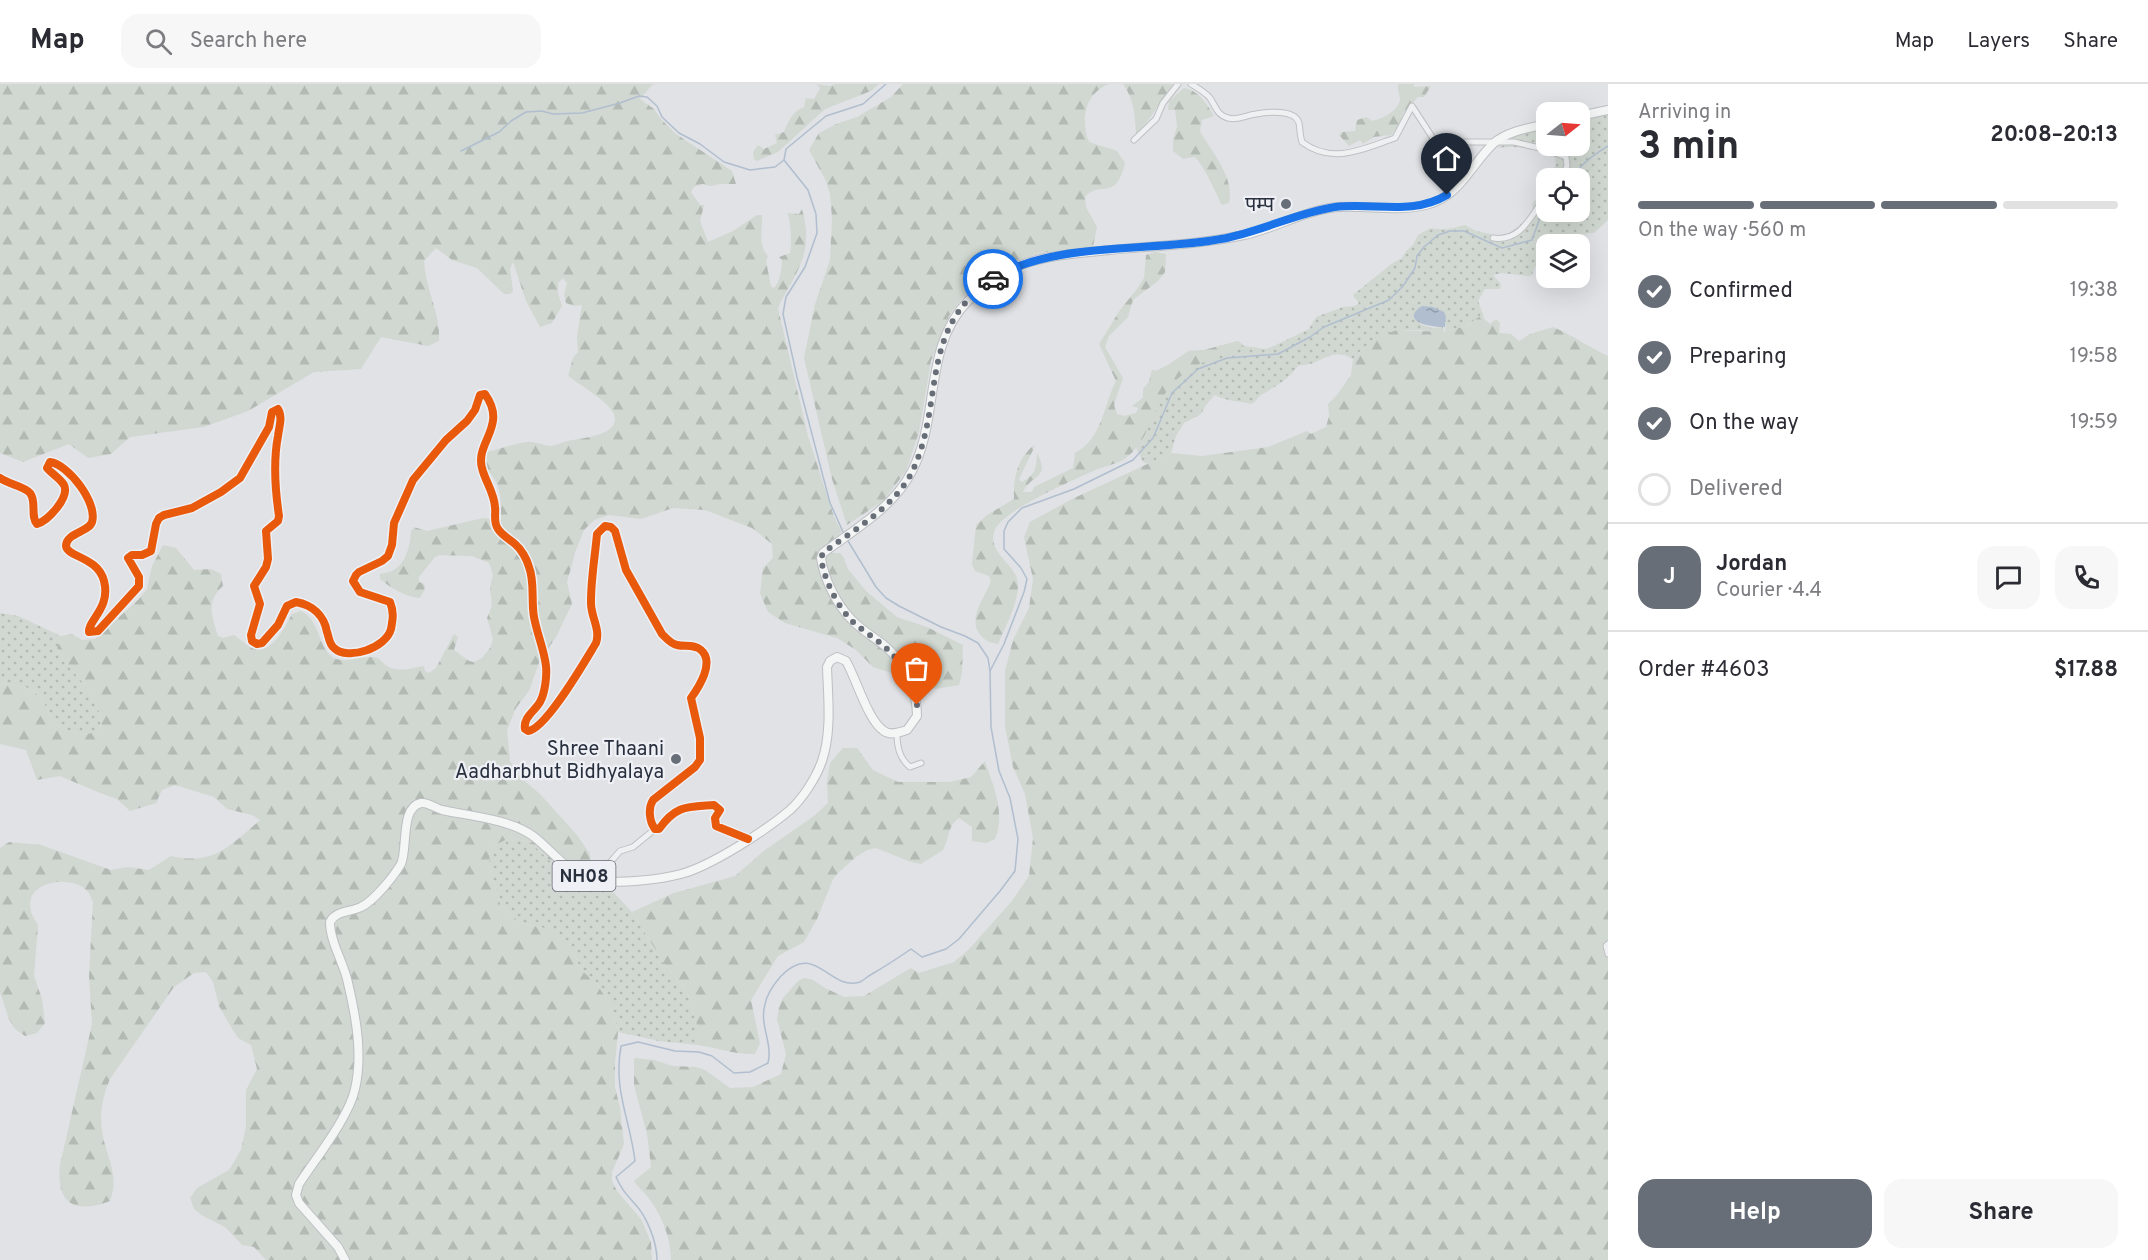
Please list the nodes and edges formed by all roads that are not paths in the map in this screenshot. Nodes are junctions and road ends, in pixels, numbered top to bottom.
1 (1178, 84) edge
2 (1191, 84) edge
3 (1608, 110) edge
4 (1590, 114) edge
5 (1536, 127) edge
6 (1134, 140) dead end
7 (1495, 143) junction
8 (1566, 168) edge
9 (1536, 211) edge
10 (1493, 238) dead end
11 (0, 478) edge
12 (897, 732) junction
13 (921, 763) dead end
14 (655, 829) junction
15 (748, 839) junction
16 (595, 880) junction
17 (1608, 944) edge
18 (1608, 954) edge
19 (345, 1260) edge

1 - 6 street
2 - 7 street
3 - 4 main road
5 - 7 main road
7 - 8 street
7 - 12 main road
9 - 10 street
11 - 14 street
12 - 13 street
12 - 15 main road, NH08
14 - 15 street
14 - 16 street
15 - 16 main road, NH08
16 - 19 main road, NH08
17 - 18 street

